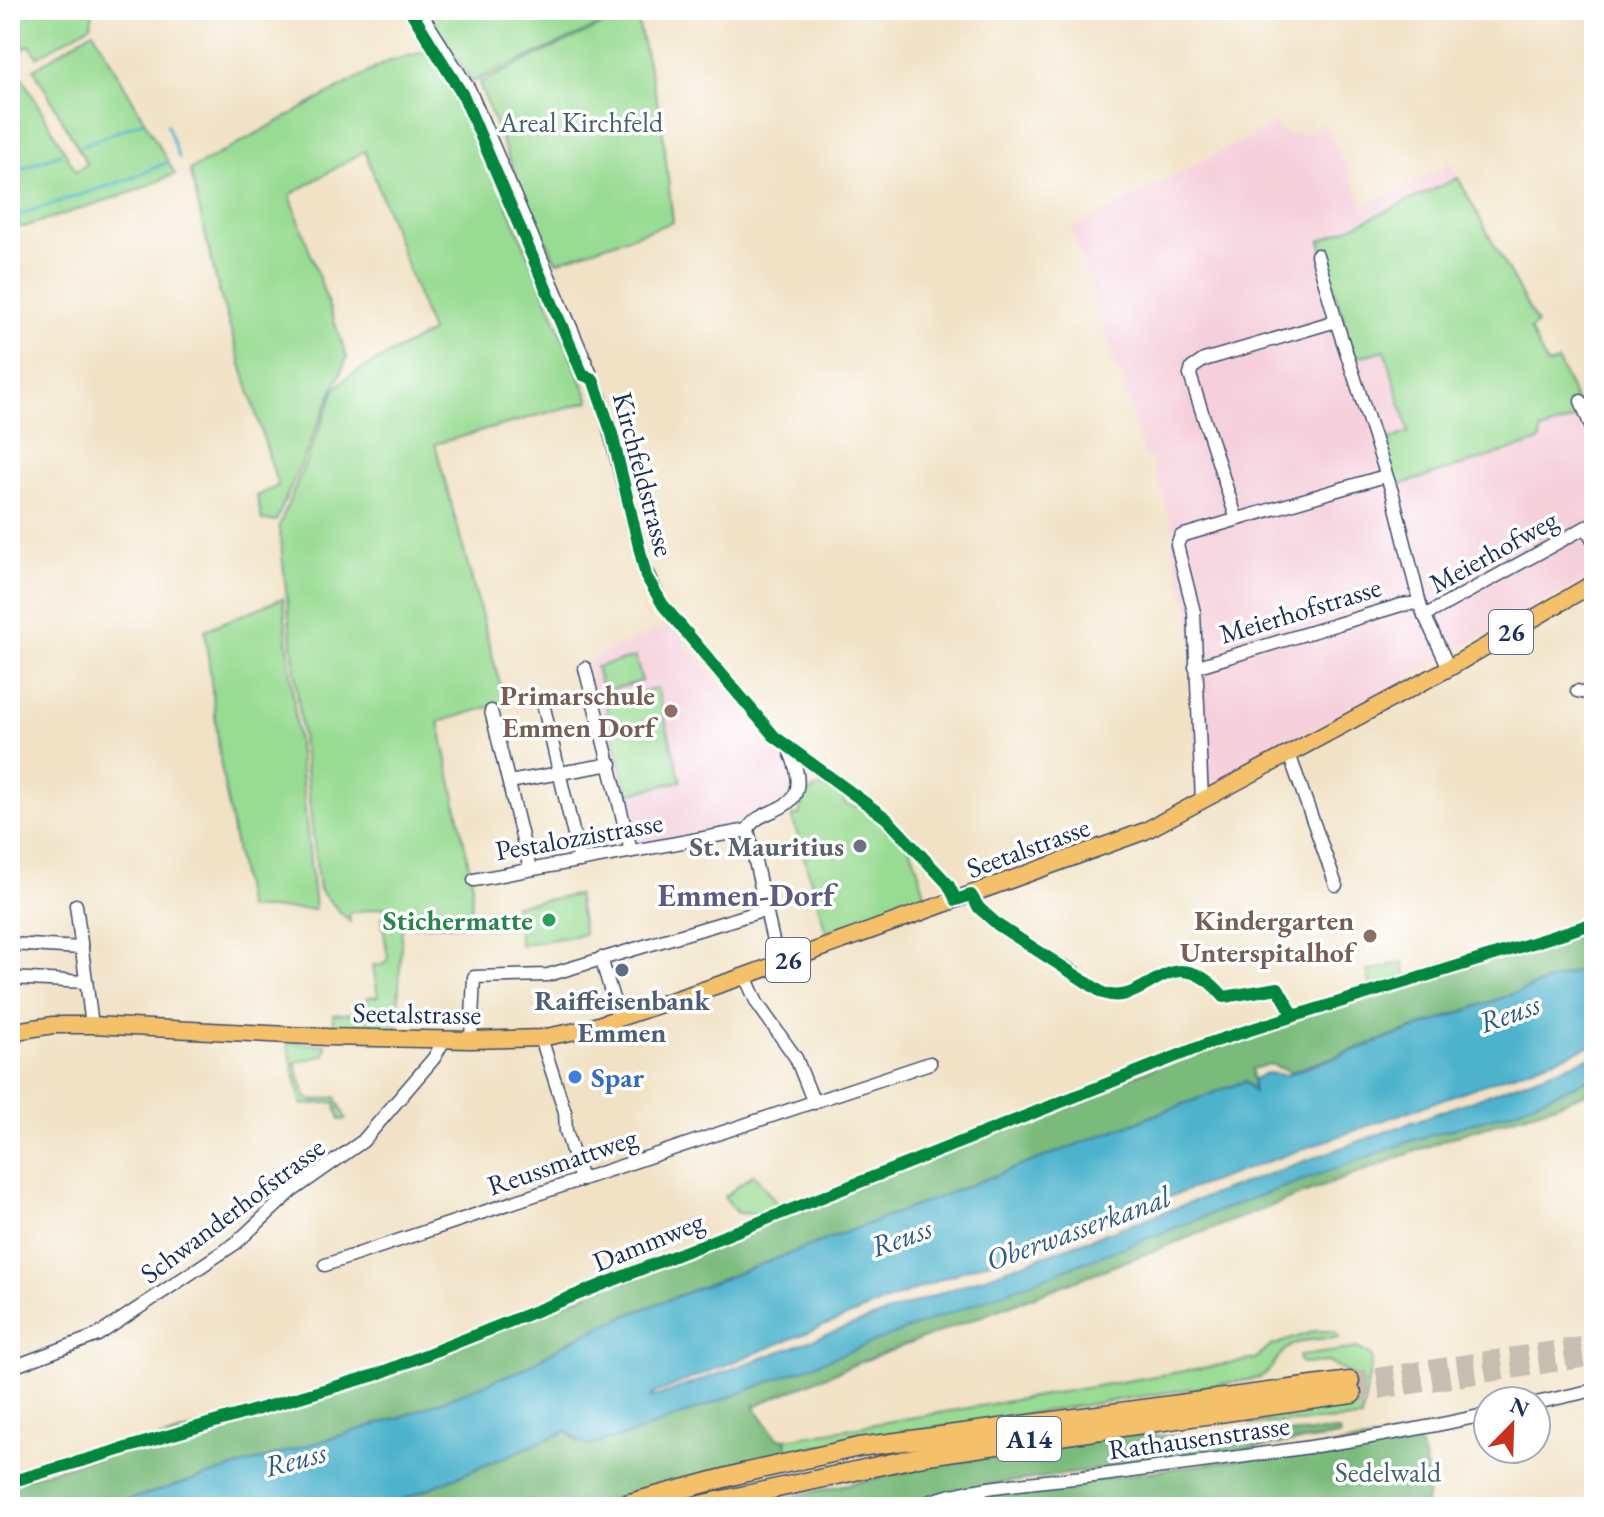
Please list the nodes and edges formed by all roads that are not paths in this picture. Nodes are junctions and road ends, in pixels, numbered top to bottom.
1 (419, 10) edge
2 (1317, 255) dead end
3 (1336, 321) junction
4 (1581, 401) dead end
5 (1594, 434) edge
6 (1385, 476) junction
7 (1236, 517) junction
8 (1590, 525) edge
9 (1594, 542) edge
10 (1594, 583) edge
11 (1419, 603) junction
12 (1424, 616) junction
13 (1195, 667) junction
14 (585, 668) dead end
15 (1449, 668) junction
16 (1577, 691) dead end
17 (1594, 695) edge
18 (542, 699) dead end
19 (491, 711) dead end
20 (789, 749) junction
21 (1289, 754) junction
22 (611, 764) junction
23 (560, 773) junction
24 (823, 773) junction
25 (509, 782) junction
26 (797, 787) junction
27 (1202, 801) junction
28 (748, 830) junction
29 (631, 851) junction
30 (580, 861) junction
31 (530, 869) junction
32 (474, 880) dead end
33 (1336, 885) dead end
34 (964, 898) junction
35 (76, 905) dead end
36 (765, 910) junction
37 (10, 944) edge
38 (82, 948) junction
39 (601, 958) junction
40 (778, 963) junction
41 (1075, 973) dead end
42 (745, 976) junction
43 (10, 978) edge
44 (86, 982) junction
45 (619, 1019) junction
46 (10, 1022) edge
47 (53, 1025) junction
48 (92, 1025) junction
49 (10, 1032) edge
50 (541, 1038) junction
51 (444, 1040) junction
52 (471, 1040) junction
53 (930, 1063) dead end
54 (814, 1103) junction
55 (581, 1180) junction
56 (325, 1265) dead end
57 (10, 1368) edge
58 (1594, 1390) edge
59 (1552, 1399) edge
60 (1472, 1417) edge
61 (899, 1444) junction
62 (615, 1507) edge
63 (642, 1507) edge
64 (691, 1507) edge
65 (917, 1507) edge

1 - 20 street, Kirchfeldstrasse
2 - 3 street, Meierhofstrasse
3 - 6 street, Meierhofstrasse
3 - 7 street
4 - 5 street
6 - 7 street, Meierhofstrasse
6 - 11 street, Meierhofstrasse
7 - 13 street, Meierhofstrasse
8 - 9 street
8 - 12 street, Meierhofweg
10 - 15 main road, Seetalstrasse / 26
11 - 12 street, Meierhofstrasse
11 - 13 street, Meierhofstrasse
12 - 15 street, Meierhofstrasse
13 - 27 street, Meierhofstrasse
14 - 22 street
15 - 21 main road, Seetalstrasse / 26
16 - 17 street
18 - 23 street
19 - 25 street
20 - 24 street, Kirchfeldstrasse
20 - 26 street
21 - 27 main road, Seetalstrasse / 26
21 - 33 street
22 - 23 street
22 - 29 street
23 - 25 street
23 - 30 street
24 - 26 street
24 - 34 street, Kirchfeldstrasse
25 - 31 street
26 - 28 street
27 - 34 main road, Seetalstrasse / 26
28 - 29 street, Pestalozzistrasse
28 - 36 street
29 - 30 street, Pestalozzistrasse
30 - 31 street, Pestalozzistrasse
31 - 32 street, Pestalozzistrasse
34 - 40 main road, Seetalstrasse / 26
34 - 41 street, Kirchfeldstrasse
35 - 38 street
36 - 39 street
36 - 40 street
37 - 38 street
38 - 44 street
39 - 45 street
39 - 52 street
40 - 42 main road, Seetalstrasse / 26
42 - 45 main road, Seetalstrasse / 26
42 - 54 street
43 - 44 street
44 - 48 street
45 - 50 main road, Seetalstrasse / 26
46 - 47 main road, Seetalstrasse / 26
47 - 48 main road, Seetalstrasse / 26
47 - 49 main road, Seetalstrasse / 26
48 - 51 main road, Seetalstrasse / 26
50 - 52 main road, Seetalstrasse / 26
50 - 55 street
51 - 52 main road, Seetalstrasse / 26
51 - 57 street, Schwanderhofstrasse
53 - 54 street, Reussmattweg
54 - 55 street, Reussmattweg
55 - 56 street, Reussmattweg
58 - 59 street
60 - 65 street, Rathausenstrasse
61 - 62 highway, A14
61 - 63 highway, A14
61 - 64 highway, A14

